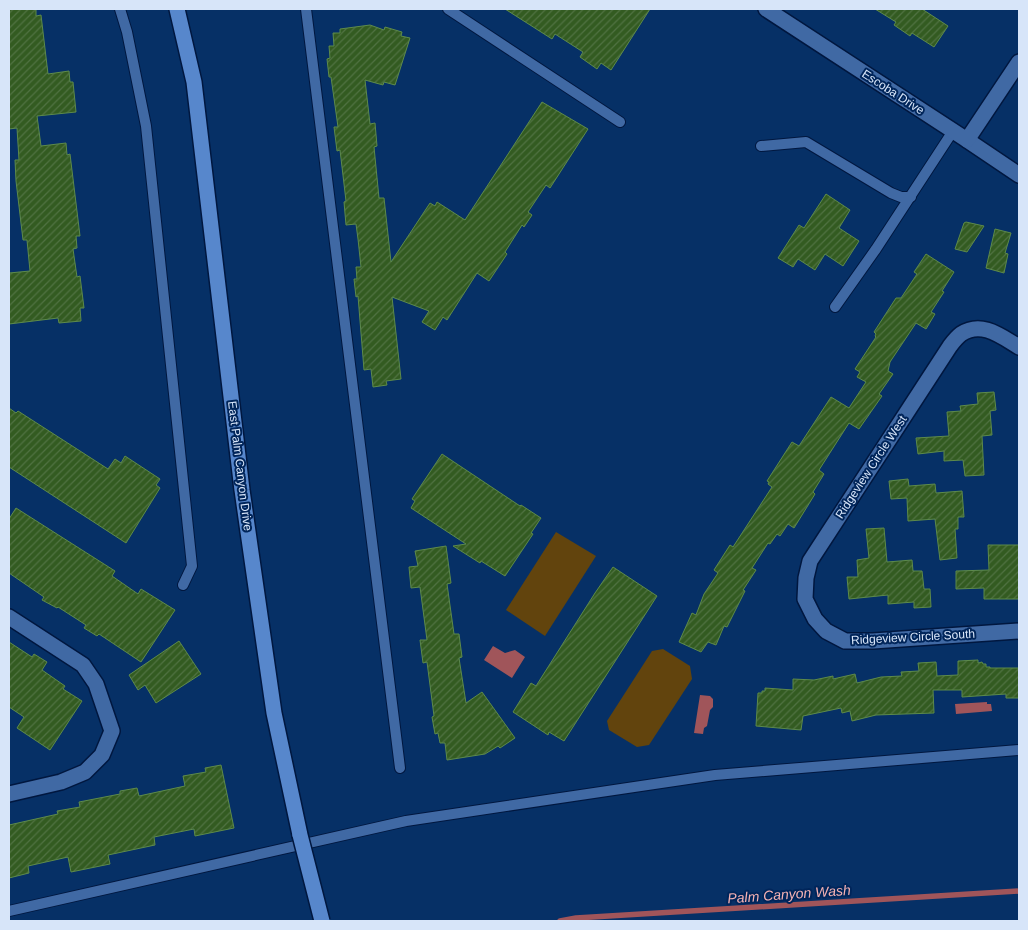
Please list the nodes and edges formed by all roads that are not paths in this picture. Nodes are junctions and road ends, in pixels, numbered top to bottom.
1 (120, 9) edge
2 (177, 9) edge
3 (306, 9) edge
4 (448, 9) edge
5 (766, 9) edge
6 (1019, 62) edge
7 (620, 122) dead end
8 (953, 131) junction
9 (967, 140) junction
10 (761, 146) dead end
11 (1019, 175) edge
12 (911, 197) junction
13 (835, 307) dead end
14 (1019, 348) edge
15 (183, 585) dead end
16 (9, 617) edge
17 (815, 619) joint
18 (1019, 632) edge
19 (1019, 750) edge
20 (400, 768) dead end
21 (9, 794) edge
22 (9, 911) edge
23 (322, 921) edge

1 - 15 lane
2 - 23 main road, East Palm Canyon Drive, bridge
3 - 20 lane
4 - 7 lane
5 - 8 street, Escoba Drive
6 - 9 street
8 - 9 street, Escoba Drive
8 - 12 lane
9 - 11 street, Escoba Drive
10 - 12 lane
12 - 13 lane
14 - 17 street, Ridgeview Circle West
16 - 21 street
17 - 18 street, Ridgeview Circle South
19 - 22 lane

